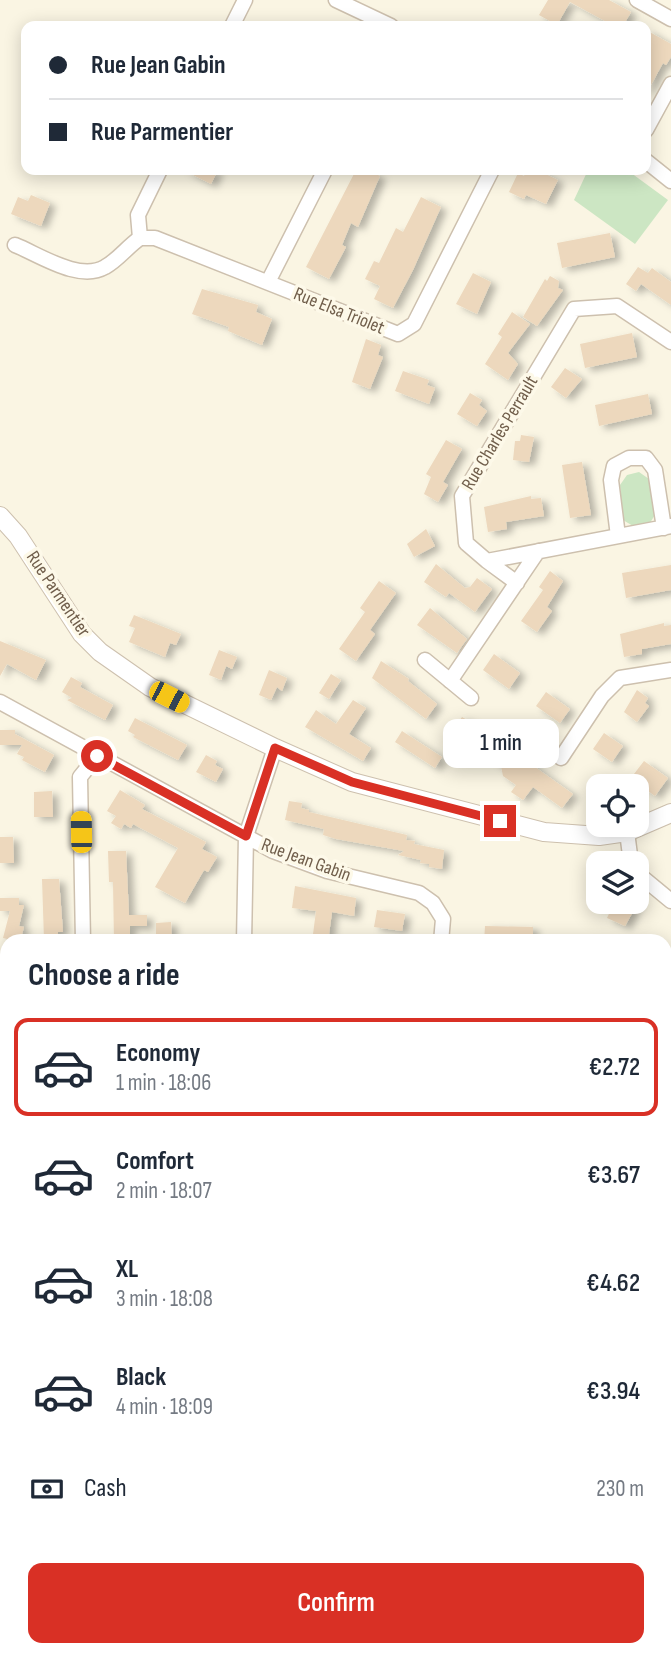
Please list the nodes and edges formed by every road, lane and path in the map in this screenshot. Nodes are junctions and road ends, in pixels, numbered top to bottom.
1 (245, 0) edge
2 (336, 0) edge
3 (637, 0) edge
4 (671, 19) edge
5 (234, 21) edge
6 (380, 21) edge
7 (671, 84) edge
8 (651, 121) edge
9 (651, 165) edge
10 (158, 175) edge
11 (322, 175) edge
12 (489, 175) edge
13 (671, 181) edge
14 (140, 239) junction
15 (15, 245) dead end
16 (268, 282) junction
17 (671, 342) edge
18 (0, 516) edge
19 (667, 527) edge
20 (618, 536) junction
21 (538, 551) junction
22 (487, 561) junction
23 (517, 583) junction
24 (425, 660) dead end
25 (671, 670) edge
26 (450, 681) junction
27 (471, 698) dead end
28 (0, 702) edge
29 (275, 748) junction
30 (97, 756) junction
31 (561, 758) dead end
32 (671, 813) edge
33 (649, 822) edge
34 (586, 835) edge
35 (246, 836) junction
36 (649, 883) edge
37 (671, 901) edge
38 (83, 934) edge
39 (244, 934) edge
40 (442, 934) edge

1 - 5 street
2 - 6 street
3 - 4 street
7 - 8 street
9 - 13 street
10 - 14 street
11 - 16 street
12 - 16 street, Rue Elsa Triolet
14 - 15 street
14 - 16 street, Rue Elsa Triolet
17 - 22 street, Rue Charles Perrault
18 - 29 street, Rue Parmentier
19 - 20 street
19 - 20 street
20 - 21 street
21 - 22 street
21 - 23 street
22 - 23 street
23 - 26 street
24 - 26 street
25 - 31 street
26 - 27 street
28 - 30 street, Rue Jean Gabin
29 - 34 street, Rue Parmentier
29 - 35 street
30 - 35 street, Rue Jean Gabin
30 - 38 street
32 - 33 street, Rue Parmentier
35 - 39 street
35 - 40 street, Rue Jean Gabin
36 - 37 street

